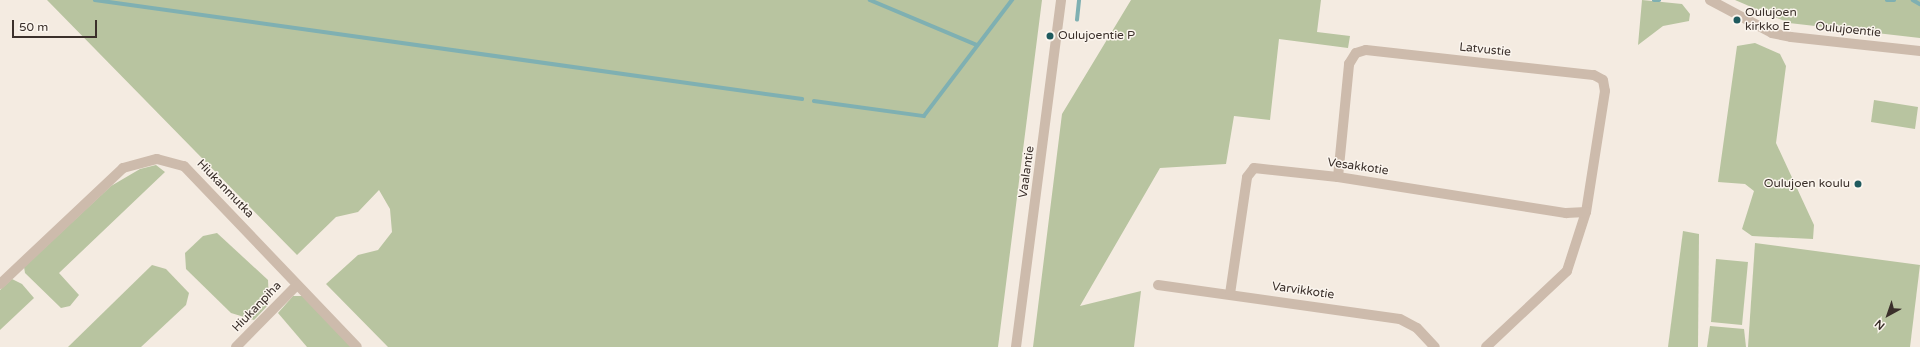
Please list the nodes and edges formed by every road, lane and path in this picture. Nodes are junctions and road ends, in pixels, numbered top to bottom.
1 (1061, 0) edge
2 (1710, 0) edge
3 (1920, 51) edge
4 (1338, 177) junction
5 (1586, 212) junction
6 (0, 284) edge
7 (297, 284) junction
8 (1158, 285) dead end
9 (1230, 294) junction
10 (236, 347) edge
11 (357, 347) edge
12 (1016, 347) edge
13 (1435, 347) edge
14 (1486, 347) edge

1 - 12 street, Vaalantie
2 - 3 street, Oulujoentie
4 - 5 street, Vesakkotie
4 - 5 street, Latvustie
4 - 9 street, Vesakkotie
5 - 14 street
6 - 7 street, Hiukanmutka
7 - 10 street, Hiukanpiha
7 - 11 street, Hiukanmutka
8 - 9 street, Varvikkotie
9 - 13 street, Varvikkotie

